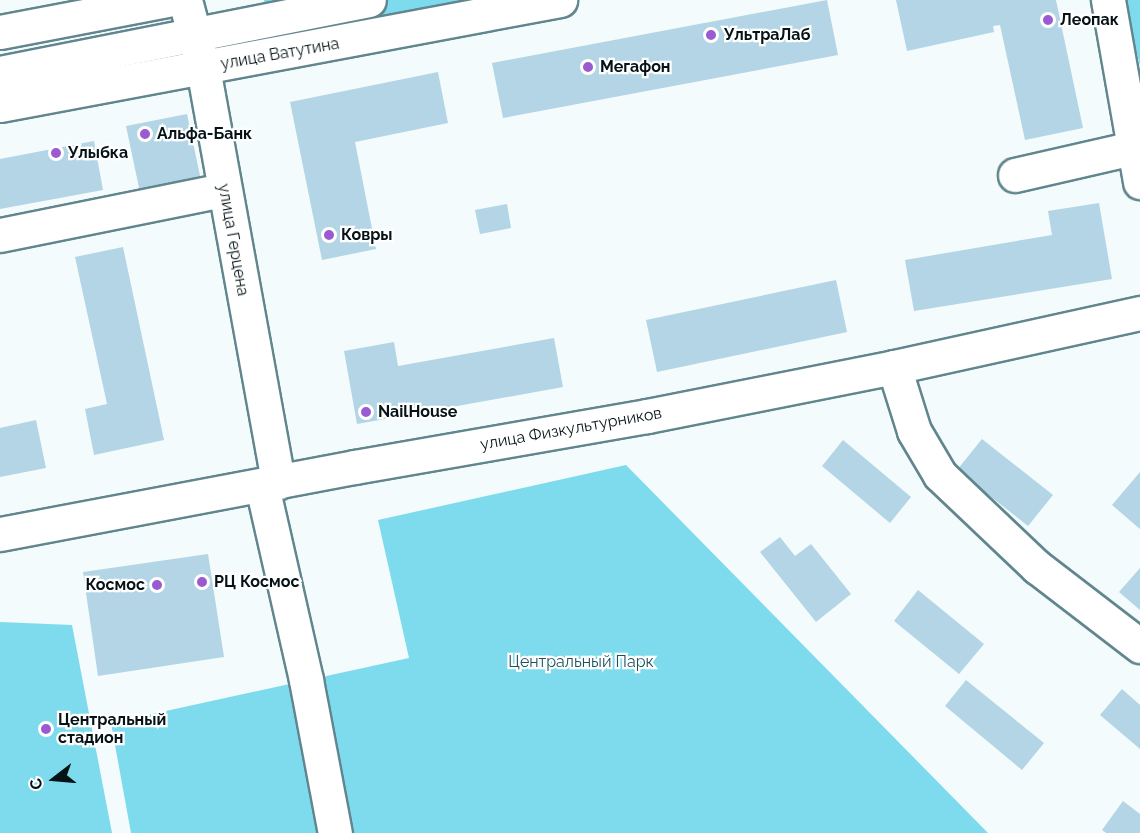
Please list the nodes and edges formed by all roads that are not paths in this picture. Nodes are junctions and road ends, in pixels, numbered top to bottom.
1 (167, 0) edge
2 (185, 0) edge
3 (369, 0) edge
4 (560, 0) edge
5 (1108, 0) edge
6 (0, 32) edge
7 (194, 33) junction
8 (203, 68) junction
9 (0, 73) edge
10 (0, 105) edge
11 (1133, 148) junction
12 (1014, 175) dead end
13 (1140, 182) edge
14 (224, 190) junction
15 (0, 235) edge
16 (1140, 313) edge
17 (894, 368) junction
18 (269, 484) junction
19 (0, 534) edge
20 (1140, 646) edge
21 (335, 833) edge

1 - 6 street
2 - 7 street, улица Герцена
3 - 7 street
4 - 8 street, улица Ватутина
5 - 11 street
7 - 8 street, улица Герцена
7 - 9 street
8 - 10 street, улица Ватутина
8 - 14 street, улица Герцена
11 - 12 street
11 - 13 street
14 - 15 street
14 - 18 street, улица Герцена
16 - 17 street, улица Физкультурников
17 - 18 street, улица Физкультурников
17 - 20 street
18 - 19 street, улица Физкультурников
18 - 21 street, улица Герцена

